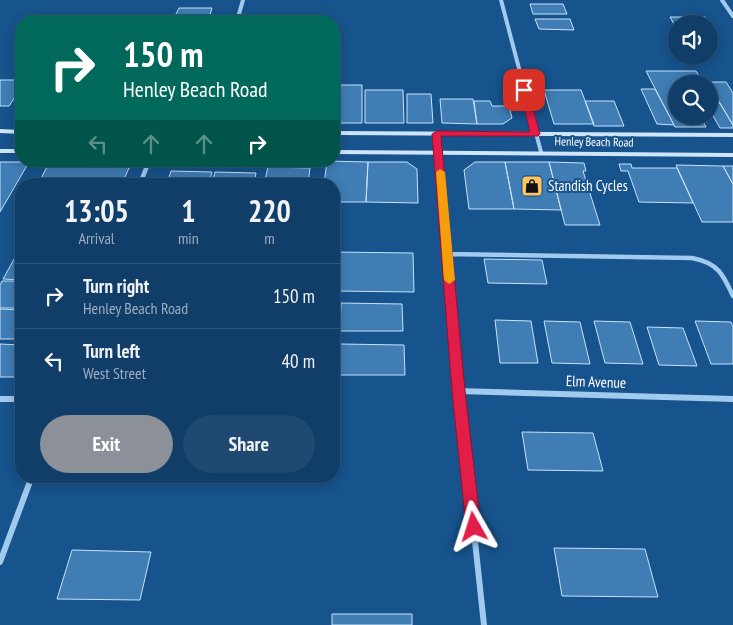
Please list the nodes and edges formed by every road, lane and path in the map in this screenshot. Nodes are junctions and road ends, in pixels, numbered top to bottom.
1 (243, 0) edge
2 (501, 0) edge
3 (722, 0) edge
4 (239, 15) edge
5 (733, 16) edge
6 (0, 131) edge
7 (15, 132) edge
8 (340, 133) edge
9 (437, 134) junction
10 (535, 134) junction
11 (733, 135) edge
12 (0, 150) edge
13 (15, 151) edge
14 (340, 152) edge
15 (439, 152) junction
16 (540, 152) junction
17 (733, 155) edge
18 (447, 254) junction
19 (733, 296) edge
20 (458, 391) junction
21 (0, 399) edge
22 (15, 399) edge
23 (733, 399) edge
24 (29, 483) edge
25 (0, 562) edge
26 (484, 625) edge

1 - 4 street
2 - 10 street
3 - 5 street
6 - 7 main road
8 - 9 main road, Henley Beach Road
9 - 10 main road, Henley Beach Road
9 - 15 street
10 - 11 main road, Henley Beach Road
10 - 16 street
12 - 13 main road
14 - 15 main road, Henley Beach Road
15 - 16 main road, Henley Beach Road
15 - 18 street
16 - 17 main road, Henley Beach Road
18 - 19 street
18 - 20 street
20 - 23 street, Elm Avenue
20 - 26 street
21 - 22 street
24 - 25 street

